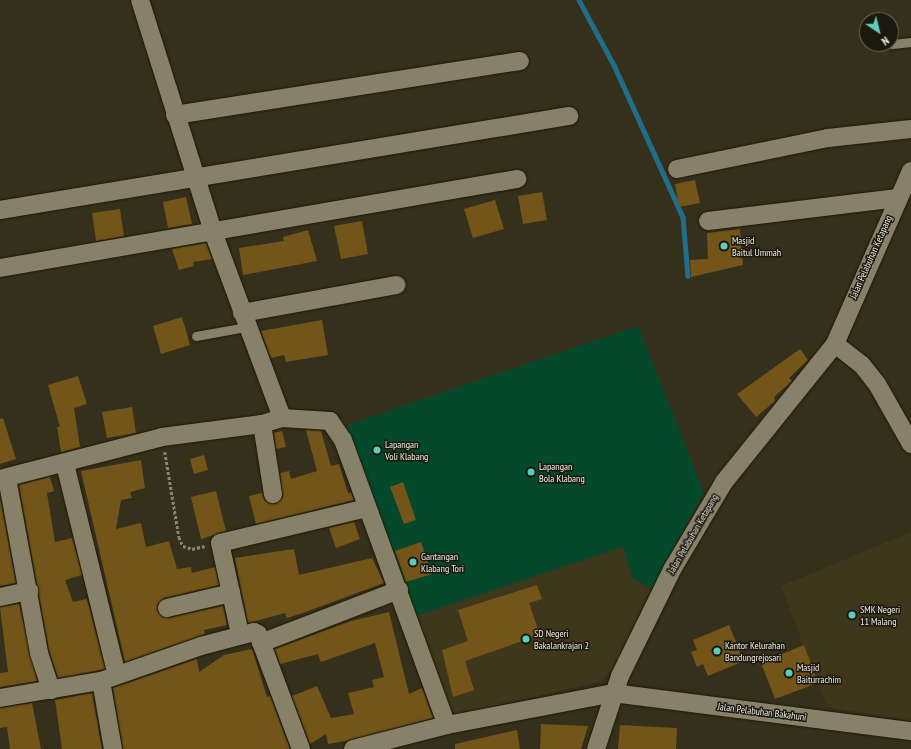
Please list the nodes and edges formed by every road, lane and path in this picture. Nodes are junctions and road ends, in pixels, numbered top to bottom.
1 (140, 0) edge
2 (911, 42) edge
3 (899, 43) edge
4 (520, 61) dead end
5 (175, 114) junction
6 (569, 116) dead end
7 (911, 129) edge
8 (677, 169) dead end
9 (911, 172) edge
10 (195, 176) junction
11 (517, 179) dead end
12 (898, 198) junction
13 (0, 210) edge
14 (708, 221) dead end
15 (212, 232) junction
16 (0, 268) edge
17 (396, 285) dead end
18 (244, 320) junction
19 (196, 336) dead end
20 (835, 344) junction
21 (282, 418) junction
22 (262, 424) junction
23 (162, 438) junction
24 (911, 444) edge
25 (65, 464) junction
26 (4, 478) edge
27 (273, 494) dead end
28 (367, 508) junction
29 (7, 531) edge
30 (220, 543) junction
31 (399, 590) junction
32 (29, 591) junction
33 (231, 593) junction
34 (0, 598) edge
35 (167, 608) dead end
36 (240, 634) junction
37 (261, 643) junction
38 (109, 678) junction
39 (51, 690) junction
40 (613, 693) junction
41 (0, 698) edge
42 (447, 725) junction
43 (911, 731) edge
44 (113, 749) edge
45 (301, 749) edge
46 (359, 749) edge
47 (596, 749) edge

1 - 5 street
2 - 3 lane
4 - 5 street
5 - 10 street
6 - 10 street
7 - 8 street
9 - 12 street, Jalan Pelabuhan Ketapang
10 - 13 street
10 - 15 street
11 - 15 street
12 - 14 street
12 - 20 street, Jalan Pelabuhan Ketapang
15 - 16 street
15 - 18 street
17 - 18 street
18 - 19 lane
18 - 21 street
20 - 24 street
20 - 40 street, Jalan Pelabuhan Ketapang
21 - 22 street
21 - 28 street
22 - 23 street
22 - 27 street
23 - 25 street
23 - 30 path
25 - 26 street
25 - 38 street
26 - 29 street
28 - 30 street
28 - 31 street
29 - 32 street
30 - 33 street
31 - 37 street
31 - 42 street
32 - 34 street
32 - 39 street
33 - 35 street
33 - 36 street
36 - 37 street
36 - 38 street
37 - 45 street
38 - 39 street
38 - 44 street
39 - 41 street
40 - 42 street, Jalan Pelabuhan Bakahuni
40 - 43 street, Jalan Pelabuhan Bakahuni
40 - 47 street, Jalan Pelabuhan Ketapang
42 - 46 street, Jalan Pelabuhan Bakahuni

